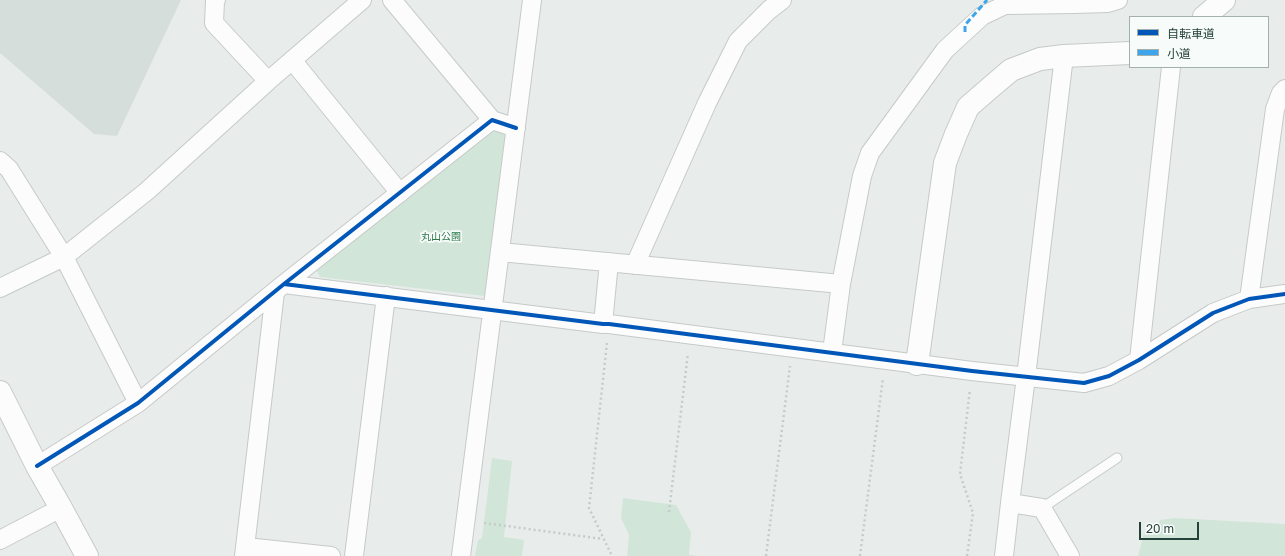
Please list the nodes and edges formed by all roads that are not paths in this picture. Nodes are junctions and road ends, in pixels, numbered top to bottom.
1 (216, 0) edge
2 (362, 0) edge
3 (392, 0) edge
4 (532, 0) edge
5 (782, 0) edge
6 (1118, 0) edge
7 (1224, 0) edge
8 (1205, 16) edge
9 (1129, 53) edge
10 (1064, 56) junction
11 (292, 60) junction
12 (1171, 68) edge
13 (268, 81) junction
14 (1285, 90) edge
15 (492, 120) junction
16 (516, 128) junction
17 (0, 161) edge
18 (400, 193) junction
19 (500, 252) junction
20 (64, 258) junction
21 (609, 262) junction
22 (635, 265) junction
23 (841, 284) junction
24 (0, 288) edge
25 (279, 288) junction
26 (1285, 294) edge
27 (386, 296) junction
28 (1249, 299) junction
29 (492, 310) junction
30 (606, 324) junction
31 (832, 352) junction
32 (1139, 360) junction
33 (917, 364) junction
34 (1026, 377) junction
35 (0, 392) edge
36 (138, 403) junction
37 (1117, 458) dead end
38 (37, 466) junction
39 (1010, 503) junction
40 (61, 508) junction
41 (1042, 508) junction
42 (0, 540) edge
43 (245, 552) edge
44 (87, 556) edge
45 (331, 556) edge
46 (354, 556) edge
47 (461, 556) edge
48 (1004, 556) edge
49 (1070, 556) edge

1 - 13 street
2 - 11 street
3 - 15 street
4 - 16 street
5 - 22 street
6 - 23 street
7 - 8 street
9 - 10 street
10 - 33 street
10 - 34 street
11 - 13 street
11 - 18 street
12 - 32 street
13 - 20 street
14 - 28 street
15 - 16 street
15 - 18 street
16 - 19 street
17 - 20 street
18 - 25 street
19 - 21 street
19 - 29 street
20 - 24 street
20 - 36 street
21 - 22 street
21 - 30 street
22 - 23 street
23 - 31 street
25 - 27 street
25 - 36 street
25 - 43 street
26 - 28 street
27 - 29 street
27 - 46 street
28 - 32 street
29 - 30 street
29 - 47 street
30 - 31 street
31 - 33 street
32 - 34 street
33 - 34 street
34 - 39 street
35 - 38 street
36 - 38 street
37 - 41 lane
38 - 40 street
39 - 41 street
39 - 48 street
40 - 42 street
40 - 44 street
41 - 49 street
43 - 45 street

